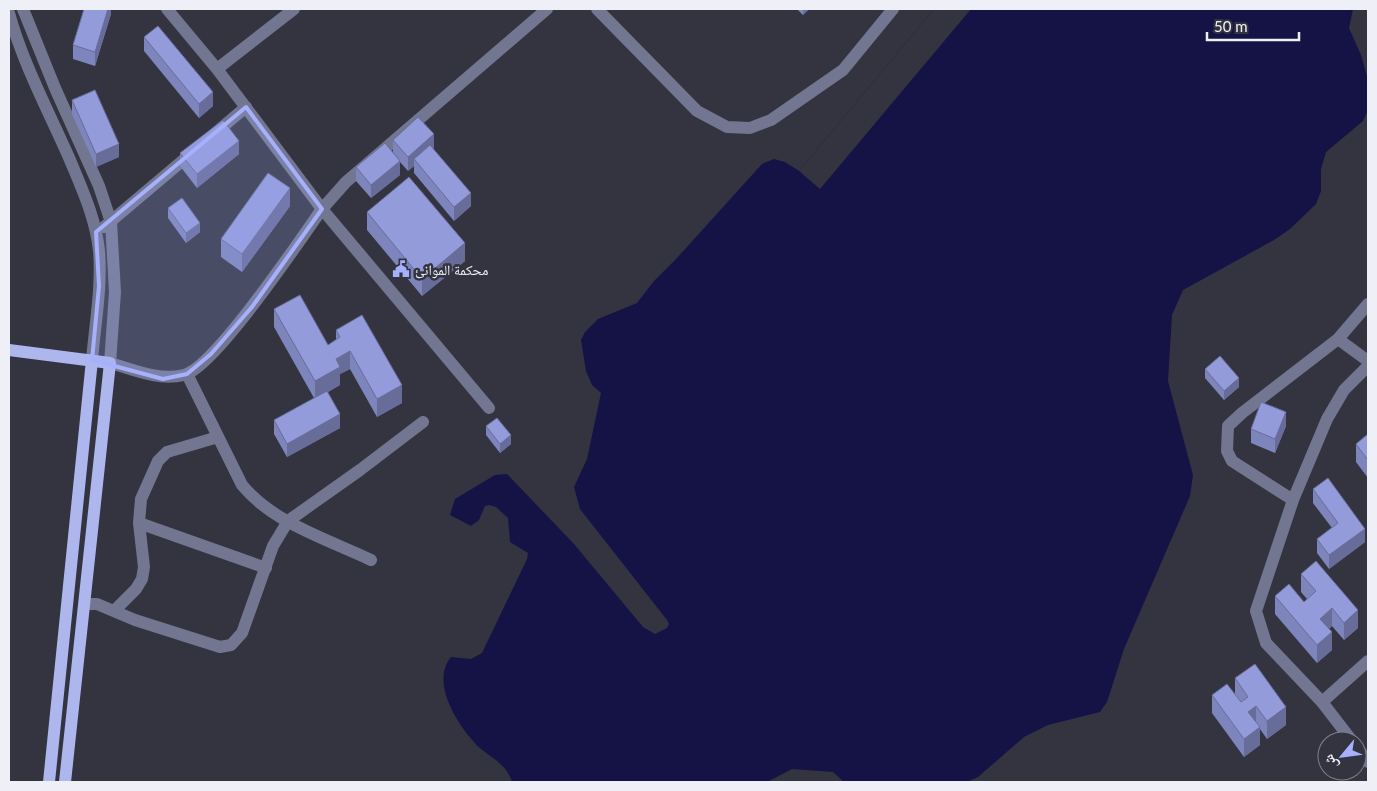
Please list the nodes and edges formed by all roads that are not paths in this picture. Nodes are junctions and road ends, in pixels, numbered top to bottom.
1 (23, 9) edge
2 (167, 9) edge
3 (294, 9) edge
4 (547, 9) edge
5 (597, 9) edge
6 (893, 9) edge
7 (9, 13) edge
8 (217, 69) junction
9 (246, 107) junction
10 (322, 209) junction
11 (111, 222) junction
12 (96, 232) junction
13 (1368, 304) edge
14 (1338, 339) junction
15 (9, 350) edge
16 (92, 360) junction
17 (1368, 360) edge
18 (110, 363) junction
19 (1368, 366) edge
20 (187, 374) junction
21 (489, 408) dead end
22 (423, 422) dead end
23 (218, 437) junction
24 (1293, 500) junction
25 (288, 521) junction
26 (139, 523) junction
27 (371, 560) dead end
28 (266, 568) junction
29 (86, 604) junction
30 (114, 611) junction
31 (1368, 661) edge
32 (1322, 702) junction
33 (1344, 731) edge
34 (50, 782) edge
35 (65, 782) edge

1 - 11 street
2 - 8 street
3 - 8 street
4 - 10 street
5 - 6 street
7 - 12 street
8 - 9 street
9 - 10 street
9 - 11 street
10 - 20 street
10 - 21 street
11 - 12 street
11 - 18 street
12 - 16 street
13 - 14 street
14 - 17 street
14 - 24 street
15 - 16 main road
16 - 18 main road
16 - 34 main road
18 - 20 street
18 - 29 main road
19 - 24 street
20 - 23 street
22 - 25 street
23 - 25 street
23 - 26 street
24 - 32 street
25 - 27 street
25 - 28 street
26 - 28 street
26 - 30 street
28 - 30 street
29 - 30 street
29 - 35 main road
31 - 32 street
32 - 33 street

